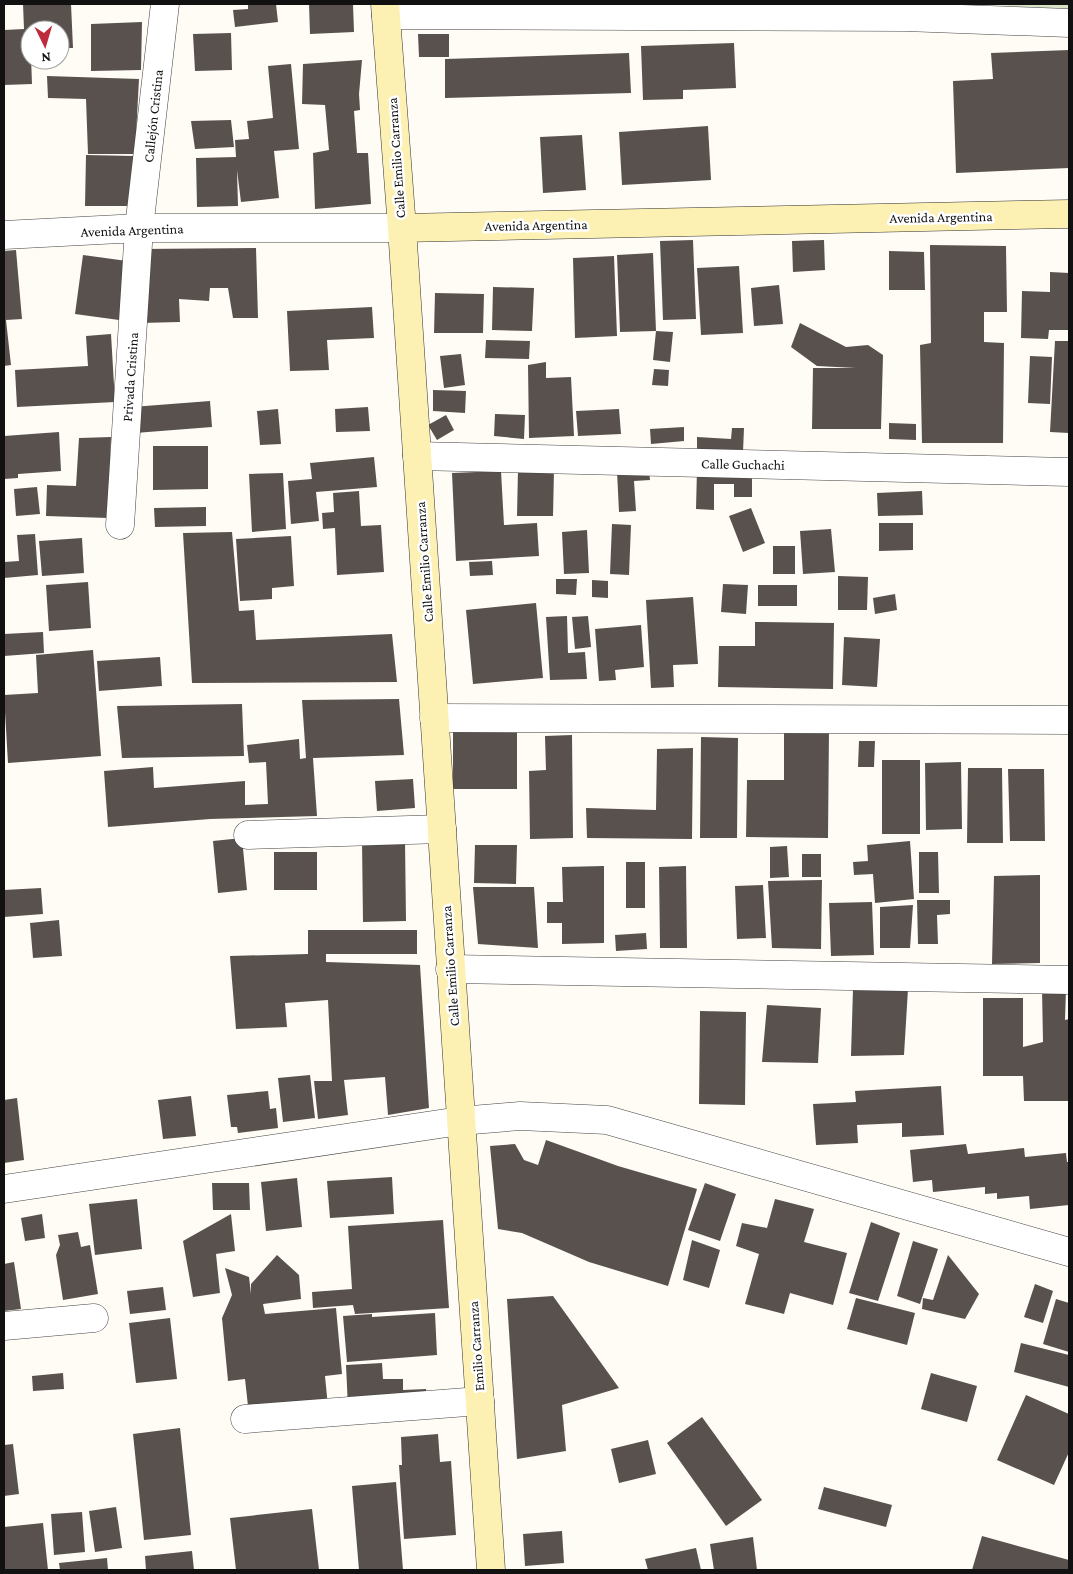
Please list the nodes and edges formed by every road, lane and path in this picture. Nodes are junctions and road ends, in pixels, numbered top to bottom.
1 (165, 4) edge
2 (385, 10) edge
3 (1069, 24) edge
4 (1069, 214) edge
5 (139, 228) junction
6 (402, 228) junction
7 (4, 235) edge
8 (417, 456) junction
9 (1069, 472) edge
10 (120, 525) dead end
11 (434, 718) junction
12 (1069, 720) edge
13 (442, 829) junction
14 (248, 835) dead end
15 (450, 969) junction
16 (1069, 980) edge
17 (460, 1121) junction
18 (4, 1189) edge
19 (1069, 1252) edge
20 (94, 1318) dead end
21 (4, 1326) edge
22 (480, 1402) junction
23 (245, 1419) dead end
24 (491, 1570) edge

1 - 5 street, Callejón Cristina
2 - 3 street
2 - 6 street, Calle Emilio Carranza
4 - 6 street, Avenida Argentina
5 - 6 street, Avenida Argentina
5 - 7 street, Avenida Argentina
5 - 10 street, Privada Cristina
6 - 8 street, Calle Emilio Carranza
8 - 9 street, Calle Guchachi
8 - 11 street, Calle Emilio Carranza
11 - 12 street
11 - 13 street, Calle Emilio Carranza
13 - 14 street
13 - 15 street, Calle Emilio Carranza
15 - 16 street
15 - 17 street, Calle Emilio Carranza
17 - 18 street
17 - 19 street
17 - 22 street, Emilio Carranza
20 - 21 street
22 - 23 street
22 - 24 street, Emilio Carranza

